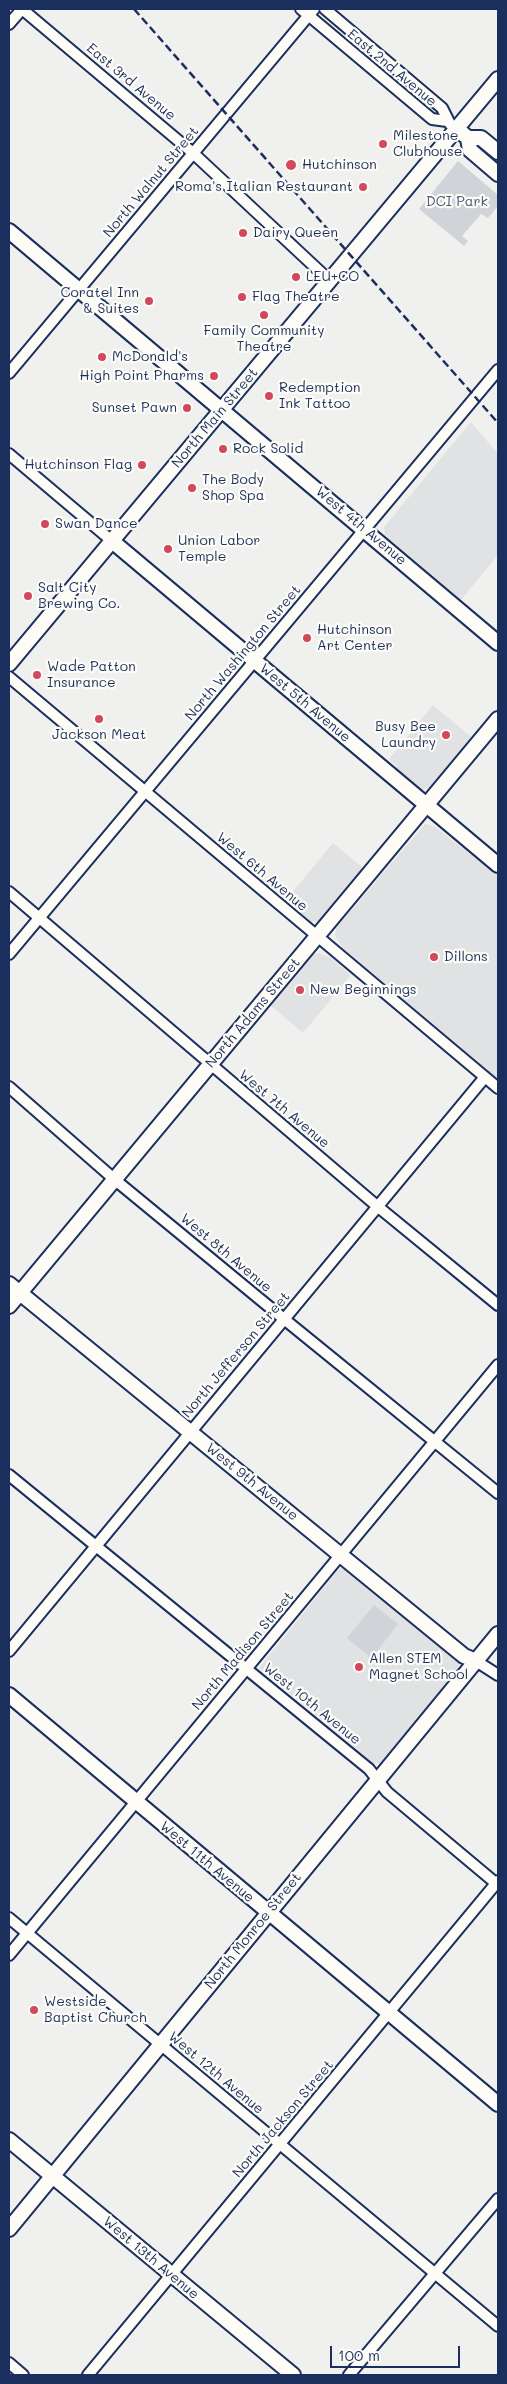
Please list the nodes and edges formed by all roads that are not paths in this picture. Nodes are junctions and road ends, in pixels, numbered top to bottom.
1 (22, 9) edge
2 (325, 9) edge
3 (307, 11) edge
4 (9, 24) edge
5 (498, 79) edge
6 (457, 129) junction
7 (498, 152) edge
8 (194, 153) junction
9 (498, 174) edge
10 (9, 231) edge
11 (330, 281) junction
12 (78, 290) junction
13 (498, 370) edge
14 (9, 373) edge
15 (222, 410) junction
16 (9, 454) edge
17 (365, 529) junction
18 (112, 541) junction
19 (498, 643) edge
20 (255, 661) junction
21 (9, 664) edge
22 (9, 676) edge
23 (498, 719) edge
24 (146, 792) junction
25 (427, 805) junction
26 (498, 865) edge
27 (9, 892) edge
28 (39, 918) junction
29 (318, 936) junction
30 (9, 954) edge
31 (210, 1064) junction
32 (485, 1077) junction
33 (9, 1087) edge
34 (498, 1088) edge
35 (114, 1178) junction
36 (378, 1206) junction
37 (14, 1289) edge
38 (498, 1304) edge
39 (9, 1306) edge
40 (284, 1320) junction
41 (498, 1365) edge
42 (190, 1432) junction
43 (436, 1442) junction
44 (9, 1475) edge
45 (498, 1493) edge
46 (96, 1546) junction
47 (341, 1556) junction
48 (498, 1634) edge
49 (9, 1651) edge
50 (476, 1661) junction
51 (247, 1669) junction
52 (498, 1675) edge
53 (9, 1695) edge
54 (378, 1781) junction
55 (136, 1802) junction
56 (498, 1883) edge
57 (268, 1913) junction
58 (9, 1918) edge
59 (27, 1933) junction
60 (9, 1955) edge
61 (389, 2013) junction
62 (161, 2044) junction
63 (498, 2104) edge
64 (9, 2140) edge
65 (280, 2145) junction
66 (52, 2176) junction
67 (498, 2199) edge
68 (9, 2229) edge
69 (434, 2273) junction
70 (171, 2274) junction
71 (498, 2326) edge
72 (9, 2363) edge
73 (23, 2375) edge
74 (88, 2375) edge
75 (292, 2375) edge
76 (349, 2375) edge

1 - 4 street
1 - 8 street, East 3rd Avenue
2 - 6 street, East 2nd Avenue
3 - 6 street, East 2nd Avenue
3 - 8 street, North Walnut Street
5 - 6 street, North Main Street
6 - 7 street
6 - 9 street
6 - 11 street, North Main Street
8 - 11 street, East 3rd Avenue
8 - 12 street, North Walnut Street
10 - 12 street, West 4th Avenue
11 - 15 street, North Main Street
12 - 14 street, North Walnut Street
12 - 15 street, West 4th Avenue
13 - 17 street, North Washington Street
15 - 17 street, West 4th Avenue
15 - 18 street, North Main Street
16 - 18 street
17 - 19 street, West 4th Avenue
17 - 20 street, North Washington Street
18 - 20 street, West 5th Avenue
18 - 21 street, North Main Street
20 - 24 street, North Washington Street
20 - 25 street, West 5th Avenue
22 - 24 street, West 6th Avenue
23 - 25 street, North Adams Street
24 - 28 street, North Washington Street
24 - 29 street, West 6th Avenue
25 - 26 street, West 5th Avenue
25 - 29 street, North Adams Street
27 - 28 street, West 7th Avenue
28 - 30 street, North Washington Street
28 - 31 street, West 7th Avenue
29 - 31 street, North Adams Street
29 - 32 street, West 6th Avenue
31 - 35 street, North Adams Street
31 - 36 street, West 7th Avenue
32 - 34 street, West 6th Avenue
32 - 36 street, North Jefferson Street
33 - 35 street, West 8th Avenue
35 - 37 street, North Adams Street
35 - 40 street, West 8th Avenue
36 - 38 street, West 7th Avenue
36 - 40 street, North Jefferson Street
37 - 39 street, North Adams Street
37 - 42 street, West 9th Avenue
40 - 42 street, North Jefferson Street
40 - 43 street, West 8th Avenue
41 - 43 street, North Madison Street
42 - 46 street, North Jefferson Street
42 - 47 street, West 9th Avenue
43 - 45 street, West 8th Avenue
43 - 47 street, North Madison Street
44 - 46 street, West 10th Avenue
46 - 49 street, North Jefferson Street
46 - 51 street, West 10th Avenue
47 - 50 street, West 9th Avenue
47 - 51 street, North Madison Street
48 - 50 street, North Monroe Street
50 - 52 street, West 9th Avenue
50 - 54 street, North Monroe Street
51 - 54 street, West 10th Avenue
51 - 55 street, North Madison Street
53 - 55 street, West 11th Avenue
54 - 56 street, West 10th Avenue
54 - 57 street, North Monroe Street
55 - 57 street, West 11th Avenue
55 - 59 street, North Madison Street
56 - 61 street, North Jackson Street
57 - 61 street, West 11th Avenue
57 - 62 street, North Monroe Street
58 - 59 street, West 12th Avenue
59 - 60 street, North Madison Street
59 - 62 street, West 12th Avenue
61 - 63 street, West 11th Avenue
61 - 65 street, North Jackson Street
62 - 65 street, West 12th Avenue
62 - 66 street, North Monroe Street
64 - 66 street, West 13th Avenue
65 - 69 street, West 12th Avenue
65 - 70 street, North Jackson Street
66 - 68 street, North Monroe Street
66 - 70 street, West 13th Avenue
67 - 69 street
69 - 71 street, West 12th Avenue
69 - 76 street
70 - 74 street, North Jackson Street
70 - 75 street, West 13th Avenue
72 - 73 street

